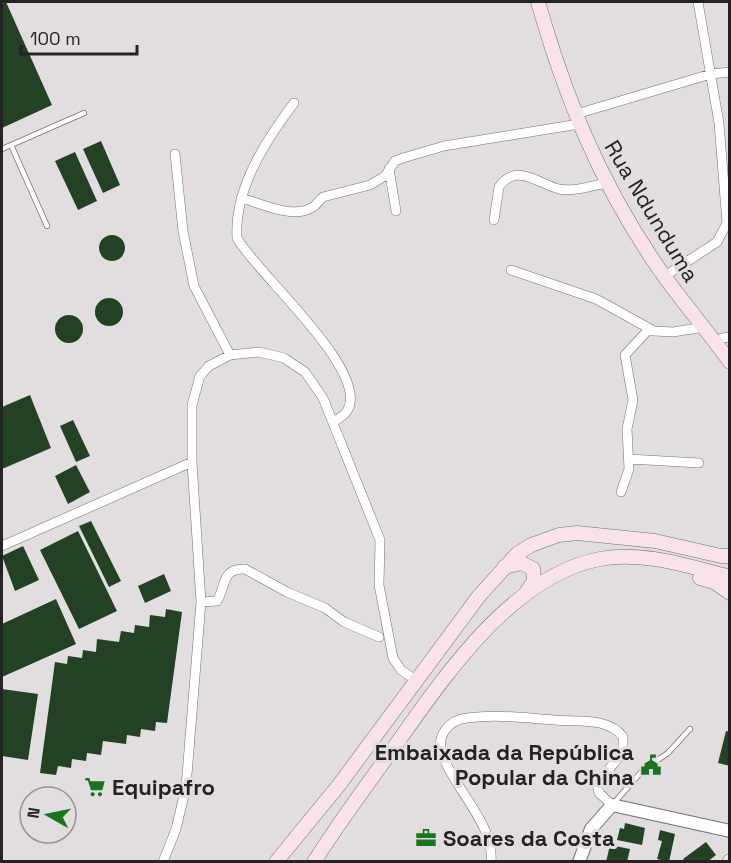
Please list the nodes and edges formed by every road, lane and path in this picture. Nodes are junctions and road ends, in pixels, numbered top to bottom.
1 (538, 2) edge
2 (547, 2) edge
3 (698, 2) edge
4 (729, 72) edge
5 (711, 74) junction
6 (294, 103) dead end
7 (84, 113) dead end
8 (581, 118) junction
9 (11, 144) junction
10 (2, 149) edge
11 (175, 154) dead end
12 (389, 169) junction
13 (606, 183) junction
14 (241, 198) junction
15 (396, 211) dead end
16 (494, 220) dead end
17 (728, 224) edge
18 (47, 226) dead end
19 (511, 270) dead end
20 (671, 273) junction
21 (704, 327) junction
22 (649, 329) junction
23 (727, 341) edge
24 (230, 355) junction
25 (729, 362) edge
26 (333, 422) junction
27 (629, 459) junction
28 (192, 462) junction
29 (699, 463) dead end
30 (621, 492) dead end
31 (613, 536) junction
32 (2, 546) edge
33 (729, 555) edge
34 (504, 567) junction
35 (729, 569) edge
36 (729, 577) edge
37 (532, 589) junction
38 (729, 593) edge
39 (201, 602) junction
40 (379, 637) dead end
41 (417, 681) junction
42 (690, 729) dead end
43 (612, 805) junction
44 (729, 831) edge
45 (163, 861) edge
46 (276, 861) edge
47 (314, 861) edge
48 (491, 861) edge
49 (579, 861) edge

1 - 8 main road, Rua Ndunduma
2 - 8 main road
3 - 5 street
4 - 5 street
5 - 8 street
5 - 17 street
6 - 14 street
7 - 9 lane
8 - 12 street
8 - 13 main road, Rua Ndunduma
8 - 20 main road
9 - 10 lane
9 - 18 lane
11 - 24 street
12 - 14 street
12 - 15 street
13 - 16 street
13 - 21 main road, Rua Ndunduma
14 - 26 street
17 - 20 street
19 - 22 street
20 - 23 main road
21 - 22 street
21 - 25 main road, Rua Ndunduma
22 - 27 street
24 - 26 street
24 - 28 street
26 - 41 street
27 - 29 street
27 - 30 street
28 - 32 street
28 - 39 street
31 - 33 main road
31 - 34 main road
31 - 35 main road
34 - 37 main road
34 - 41 main road
36 - 37 main road
37 - 38 main road
37 - 47 main road
39 - 40 street
39 - 45 street
41 - 46 main road
42 - 43 lane
43 - 44 street
43 - 48 street
43 - 49 street

